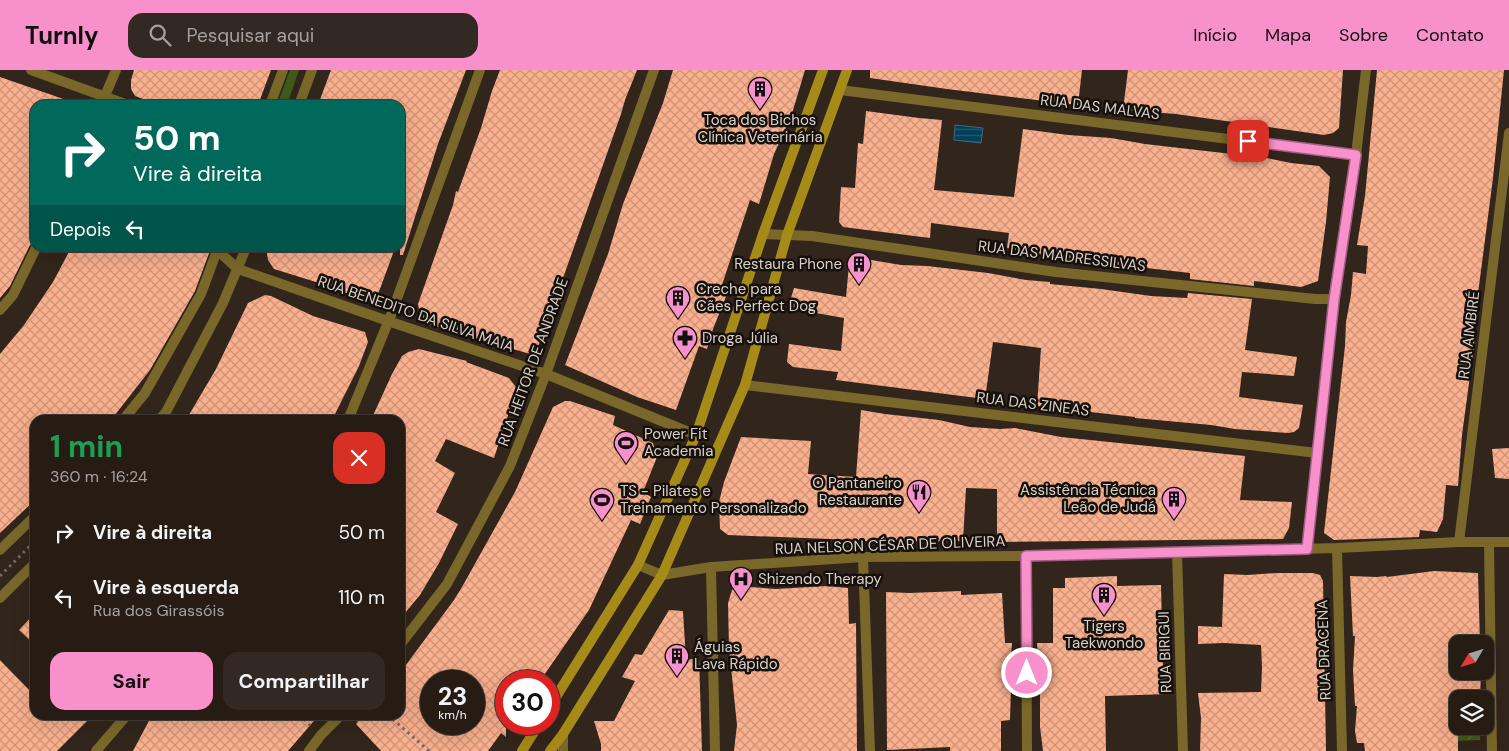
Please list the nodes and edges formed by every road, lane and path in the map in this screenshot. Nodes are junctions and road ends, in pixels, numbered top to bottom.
1 (31, 70) edge
2 (116, 70) edge
3 (283, 70) edge
4 (312, 70) edge
5 (480, 70) edge
6 (654, 70) edge
7 (823, 70) edge
8 (847, 70) edge
9 (1366, 70) edge
10 (840, 90) junction
11 (101, 100) edge
12 (103, 100) edge
13 (272, 100) edge
14 (302, 100) edge
15 (1509, 133) edge
16 (1356, 155) junction
17 (763, 234) junction
18 (786, 234) junction
19 (34, 252) edge
20 (216, 252) edge
21 (220, 252) edge
22 (244, 252) edge
23 (238, 269) junction
24 (1334, 300) junction
25 (0, 310) edge
26 (388, 321) junction
27 (546, 374) junction
28 (745, 385) junction
29 (128, 415) edge
30 (163, 415) edge
31 (350, 415) edge
32 (696, 435) junction
33 (1318, 452) junction
34 (30, 521) edge
35 (1459, 542) junction
36 (1490, 542) junction
37 (1509, 542) edge
38 (30, 546) edge
39 (1336, 548) junction
40 (1307, 549) junction
41 (0, 550) edge
42 (1178, 552) junction
43 (1026, 556) junction
44 (863, 557) junction
45 (638, 565) junction
46 (711, 566) junction
47 (30, 568) edge
48 (662, 575) junction
49 (0, 576) edge
50 (0, 598) edge
51 (405, 639) edge
52 (560, 690) edge
53 (123, 720) edge
54 (336, 720) edge
55 (394, 720) edge
56 (563, 734) junction
57 (532, 735) edge
58 (96, 751) edge
59 (309, 751) edge
60 (429, 751) edge
61 (522, 751) edge
62 (550, 751) edge
63 (563, 751) edge
64 (715, 751) edge
65 (870, 751) edge
66 (1027, 751) edge
67 (1183, 751) edge
68 (1342, 751) edge
69 (1492, 751) edge

1 - 11 street
2 - 12 street
3 - 13 street
4 - 14 street
5 - 26 street
6 - 27 street, RUA HEITOR DE ANDRADE
7 - 17 main road
8 - 10 main road
9 - 16 street
10 - 16 street, RUA DAS MALVAS
10 - 18 main road
15 - 35 street, RUA AIMBIRÉ
16 - 24 street
17 - 18 street, RUA DAS MADRESSILVAS
17 - 32 main road
18 - 24 street, RUA DAS MADRESSILVAS
18 - 28 main road
19 - 25 street
20 - 29 street
21 - 23 street
22 - 23 street
23 - 26 street, RUA BENEDITO DA SILVA MAIA
23 - 30 street
24 - 33 street
26 - 27 street, RUA BENEDITO DA SILVA MAIA
26 - 31 street
27 - 32 street, RUA BENEDITO DA SILVA MAIA
27 - 51 street, RUA HEITOR DE ANDRADE
28 - 33 street, RUA DAS ZINEAS
28 - 48 main road
32 - 45 main road
33 - 40 street
34 - 41 street
35 - 36 street, RUA NELSON CÉSAR DE OLIVEIRA
35 - 39 street, RUA NELSON CÉSAR DE OLIVEIRA
36 - 37 street, RUA NELSON CÉSAR DE OLIVEIRA
36 - 69 street
38 - 49 path
39 - 40 street, RUA NELSON CÉSAR DE OLIVEIRA
39 - 68 street, RUA DRACENA
40 - 42 street, RUA NELSON CÉSAR DE OLIVEIRA
42 - 43 street, RUA NELSON CÉSAR DE OLIVEIRA
42 - 67 street, RUA BIRIGUI
43 - 44 street, RUA NELSON CÉSAR DE OLIVEIRA
43 - 66 street
44 - 46 street, RUA NELSON CÉSAR DE OLIVEIRA
44 - 65 street
45 - 48 street
45 - 52 main road
46 - 48 street, RUA NELSON CÉSAR DE OLIVEIRA
46 - 64 street
47 - 50 street
48 - 56 main road
53 - 58 street
54 - 59 street
55 - 60 path
56 - 62 main road
56 - 63 street
57 - 61 main road

